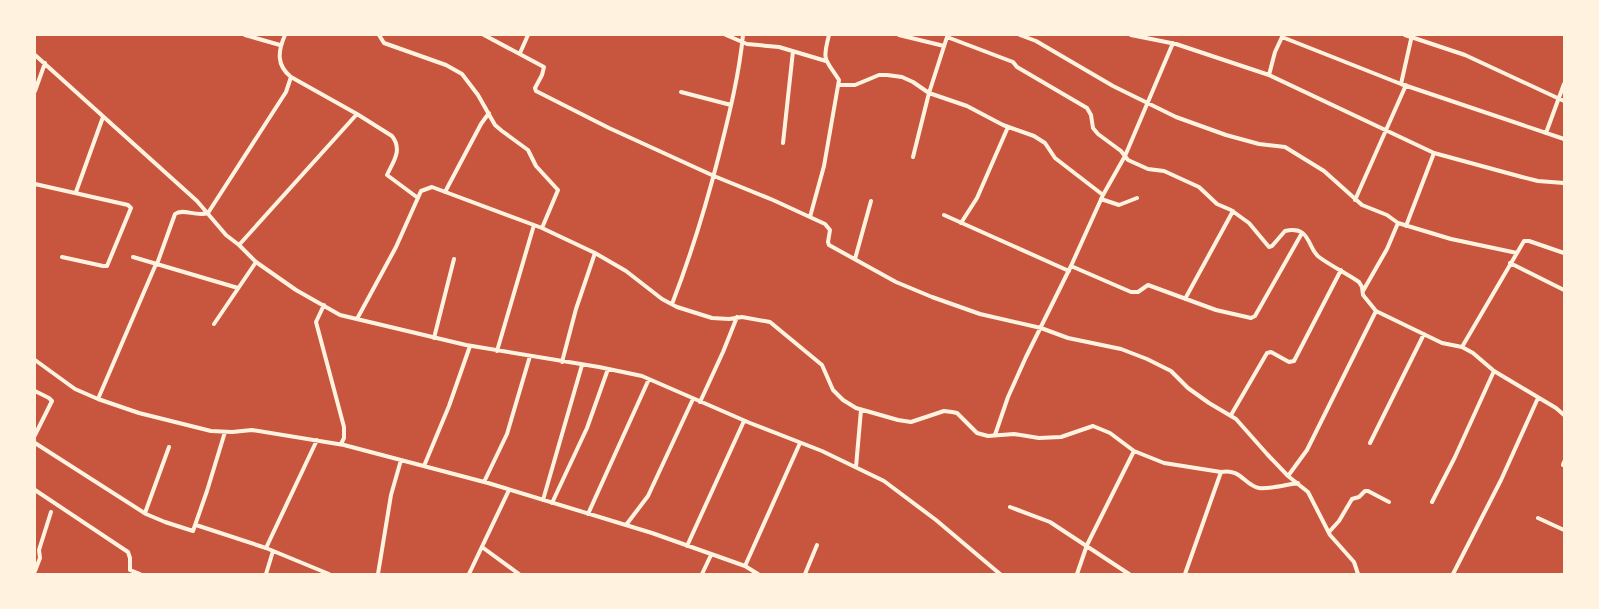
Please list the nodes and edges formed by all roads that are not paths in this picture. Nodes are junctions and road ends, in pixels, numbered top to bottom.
1 (245, 35) edge
2 (285, 35) edge
3 (379, 35) edge
4 (484, 35) edge
5 (528, 35) edge
6 (726, 35) edge
7 (743, 35) edge
8 (830, 35) edge
9 (899, 35) edge
10 (1020, 35) edge
11 (1131, 35) edge
12 (1405, 35) edge
13 (947, 36) edge
14 (1411, 36) edge
15 (742, 42) junction
16 (1173, 43) junction
17 (280, 46) junction
18 (944, 46) junction
19 (794, 51) junction
20 (520, 54) junction
21 (35, 56) edge
22 (826, 62) junction
23 (44, 63) junction
24 (1269, 76) junction
25 (291, 77) junction
26 (1403, 84) junction
27 (1564, 84) edge
28 (838, 85) junction
29 (35, 91) edge
30 (680, 92) dead end
31 (929, 93) junction
32 (1558, 99) junction
33 (1564, 101) edge
34 (1148, 104) junction
35 (731, 105) junction
36 (489, 113) junction
37 (357, 114) junction
38 (103, 117) junction
39 (1008, 126) junction
40 (1387, 130) junction
41 (1546, 133) junction
42 (1564, 139) edge
43 (783, 143) dead end
44 (1434, 153) junction
45 (1125, 156) junction
46 (914, 157) dead end
47 (714, 176) junction
48 (1564, 183) edge
49 (35, 184) edge
50 (76, 192) junction
51 (444, 192) junction
52 (1102, 197) junction
53 (418, 198) junction
54 (1137, 198) dead end
55 (1355, 200) junction
56 (871, 201) dead end
57 (1233, 211) junction
58 (208, 214) junction
59 (944, 215) dead end
60 (810, 217) junction
61 (961, 223) junction
62 (1398, 223) junction
63 (534, 225) junction
64 (1406, 226) junction
65 (542, 228) junction
66 (1302, 233) junction
67 (239, 245) junction
68 (594, 253) junction
69 (1516, 253) junction
70 (1564, 253) edge
71 (62, 257) dead end
72 (133, 257) dead end
73 (454, 259) dead end
74 (855, 259) junction
75 (256, 262) junction
76 (1510, 263) junction
77 (157, 264) junction
78 (1070, 268) junction
79 (1341, 270) junction
80 (238, 288) junction
81 (1564, 290) edge
82 (1363, 291) junction
83 (1185, 299) junction
84 (672, 304) junction
85 (324, 305) junction
86 (1376, 311) junction
87 (737, 317) junction
88 (357, 319) junction
89 (214, 324) dead end
90 (1041, 328) junction
91 (1424, 334) junction
92 (434, 338) junction
93 (470, 346) junction
94 (1462, 348) junction
95 (497, 351) junction
96 (530, 356) junction
97 (35, 360) edge
98 (562, 362) junction
99 (582, 365) junction
100 (608, 369) junction
101 (1494, 371) junction
102 (650, 380) junction
103 (35, 391) edge
104 (1538, 398) junction
105 (98, 399) junction
106 (693, 399) junction
107 (700, 402) junction
108 (861, 410) junction
109 (1231, 415) junction
110 (1564, 415) edge
111 (744, 421) junction
112 (225, 432) junction
113 (35, 434) edge
114 (996, 435) junction
115 (317, 440) junction
116 (35, 443) edge
117 (800, 443) junction
118 (1370, 443) dead end
119 (341, 444) junction
120 (169, 447) dead end
121 (1134, 451) junction
122 (401, 460) junction
123 (424, 466) junction
124 (856, 467) junction
125 (1221, 472) junction
126 (1288, 476) junction
127 (484, 482) junction
128 (1298, 483) junction
129 (35, 490) edge
130 (509, 490) junction
131 (543, 500) junction
132 (1389, 502) dead end
133 (1432, 502) dead end
134 (552, 503) junction
135 (1010, 507) dead end
136 (51, 512) dead end
137 (145, 513) junction
138 (588, 514) junction
139 (1538, 518) dead end
140 (196, 525) junction
141 (626, 525) junction
142 (1564, 530) edge
143 (1330, 532) junction
144 (1087, 545) junction
145 (687, 546) junction
146 (817, 546) dead end
147 (482, 547) junction
148 (266, 548) junction
149 (273, 551) junction
150 (711, 555) junction
151 (745, 566) junction
152 (35, 571) edge
153 (140, 574) edge
154 (266, 574) edge
155 (328, 574) edge
156 (378, 574) edge
157 (469, 574) edge
158 (518, 574) edge
159 (702, 574) edge
160 (758, 574) edge
161 (805, 574) edge
162 (1000, 574) edge
163 (1077, 574) edge
164 (1129, 574) edge
165 (1185, 574) edge
166 (1358, 574) edge
167 (1453, 574) edge

1 - 17 street
2 - 17 street
3 - 36 street
4 - 20 street
5 - 20 street
6 - 15 street
7 - 15 street
8 - 22 street
9 - 18 street
10 - 34 street
11 - 16 street
12 - 14 street
13 - 18 street
13 - 45 street
14 - 26 street
14 - 32 street
15 - 19 street
15 - 35 street
16 - 24 street
16 - 34 street
17 - 25 street
18 - 31 street
19 - 22 street
19 - 43 street
20 - 47 street
21 - 23 street
22 - 28 street
23 - 29 street
23 - 38 street
24 - 26 street
24 - 40 street
25 - 37 street
25 - 58 street
26 - 40 street
26 - 41 street
27 - 32 street
28 - 31 street
28 - 60 street
30 - 35 street
31 - 39 street
31 - 46 street
32 - 33 street
32 - 41 street
34 - 45 street
34 - 55 street
35 - 47 street
36 - 51 street
36 - 65 street
37 - 53 street
37 - 67 street
38 - 50 street
38 - 58 street
39 - 52 street
39 - 61 street
40 - 44 street
40 - 55 street
41 - 42 street
44 - 48 street
44 - 64 street
45 - 52 street
45 - 57 street
47 - 60 street
47 - 84 street
49 - 50 street
50 - 71 street
51 - 53 street
51 - 63 street
52 - 54 street
52 - 78 street
53 - 88 street
55 - 62 street
56 - 74 street
57 - 66 street
57 - 83 street
58 - 67 street
58 - 77 street
59 - 61 street
60 - 74 street
61 - 78 street
62 - 64 street
62 - 82 street
63 - 65 street
63 - 95 street
64 - 69 street
65 - 68 street
66 - 79 street
66 - 83 street
67 - 75 street
68 - 84 street
68 - 98 street
69 - 70 street
69 - 76 street
72 - 77 street
73 - 92 street
74 - 90 street
75 - 80 street
75 - 85 street
76 - 81 street
76 - 94 street
77 - 80 street
77 - 105 street
78 - 83 street
78 - 90 street
79 - 82 street
79 - 109 street
80 - 89 street
82 - 86 street
84 - 87 street
85 - 88 street
85 - 119 street
86 - 91 street
86 - 126 street
87 - 107 street
87 - 108 street
88 - 92 street
90 - 109 street
90 - 114 street
91 - 94 street
91 - 118 street
92 - 93 street
93 - 95 street
93 - 123 street
94 - 101 street
95 - 96 street
96 - 98 street
96 - 127 street
97 - 105 street
98 - 99 street
99 - 100 street
99 - 131 street
100 - 102 street
100 - 134 street
101 - 104 street
101 - 133 street
102 - 106 street
102 - 138 street
103 - 113 street
104 - 110 street
104 - 167 street
105 - 112 street
106 - 107 street
106 - 141 street
107 - 111 street
108 - 114 street
108 - 124 street
109 - 126 street
111 - 117 street
111 - 145 street
112 - 115 street
112 - 140 street
114 - 121 street
115 - 119 street
115 - 148 street
116 - 137 street
117 - 124 street
117 - 151 street
119 - 122 street
120 - 137 street
121 - 125 street
121 - 144 street
122 - 123 street
122 - 156 street
123 - 127 street
124 - 162 street
125 - 128 street
125 - 165 street
126 - 128 street
127 - 130 street
128 - 143 street
129 - 153 street
130 - 131 street
130 - 147 street
131 - 134 street
132 - 143 street
134 - 138 street
135 - 144 street
136 - 152 street
137 - 140 street
138 - 141 street
139 - 142 street
140 - 148 street
141 - 145 street
143 - 166 street
144 - 163 street
144 - 164 street
145 - 150 street
146 - 161 street
147 - 157 street
147 - 158 street
148 - 149 street
149 - 154 street
149 - 155 street
150 - 151 street
150 - 159 street
151 - 160 street

